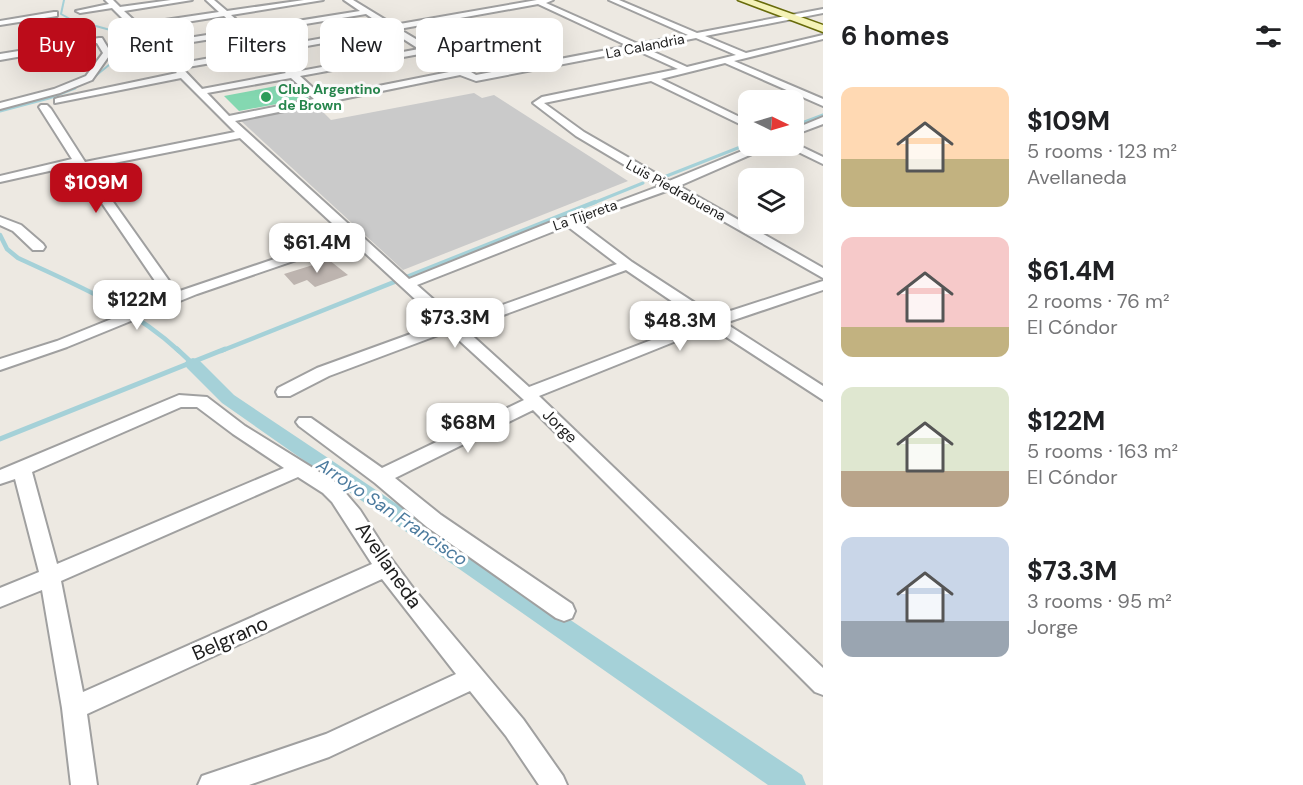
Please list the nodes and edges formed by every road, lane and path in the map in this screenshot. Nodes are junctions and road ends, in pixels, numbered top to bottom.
1 (188, 0) edge
2 (210, 0) edge
3 (319, 0) edge
4 (348, 0) edge
5 (486, 0) edge
6 (549, 0) edge
7 (613, 0) edge
8 (743, 0) edge
9 (539, 2) junction
10 (114, 5) edge
11 (501, 8) junction
12 (80, 11) dead end
13 (823, 11) edge
14 (367, 12) junction
15 (54, 14) dead end
16 (224, 14) junction
17 (792, 17) junction
18 (127, 18) edge
19 (194, 18) edge
20 (228, 18) edge
21 (377, 18) edge
22 (308, 21) edge
23 (0, 23) edge
24 (404, 27) edge
25 (823, 29) edge
26 (696, 36) junction
27 (823, 37) edge
28 (637, 47) junction
29 (416, 52) edge
30 (743, 55) junction
31 (0, 57) edge
32 (727, 61) junction
33 (687, 70) junction
34 (174, 72) edge
35 (179, 72) edge
36 (288, 72) edge
37 (462, 72) edge
38 (465, 74) junction
39 (291, 75) junction
40 (652, 78) junction
41 (200, 92) junction
42 (321, 100) junction
43 (823, 103) edge
44 (0, 106) edge
45 (44, 107) junction
46 (31, 110) dead end
47 (228, 119) junction
48 (738, 120) edge
49 (823, 120) edge
50 (804, 128) edge
51 (242, 134) junction
52 (804, 152) edge
53 (738, 156) edge
54 (822, 160) edge
55 (80, 163) junction
56 (0, 179) edge
57 (667, 186) junction
58 (0, 221) edge
59 (570, 222) junction
60 (354, 236) junction
61 (38, 247) dead end
62 (627, 265) junction
63 (823, 274) edge
64 (404, 280) junction
65 (823, 285) edge
66 (174, 298) junction
67 (715, 322) junction
68 (454, 325) junction
69 (0, 365) edge
70 (284, 392) dead end
71 (823, 394) edge
72 (531, 398) junction
73 (305, 422) dead end
74 (301, 468) junction
75 (22, 469) junction
76 (0, 477) edge
77 (382, 478) junction
78 (386, 567) junction
79 (50, 576) junction
80 (0, 598) edge
81 (564, 610) dead end
82 (474, 677) junction
83 (823, 684) edge
84 (74, 708) junction
85 (84, 785) edge
86 (211, 785) edge
87 (554, 785) edge

1 - 10 street
2 - 16 street
3 - 16 street
4 - 14 street
5 - 11 street
6 - 9 street
7 - 26 street
8 - 17 street
9 - 11 street
9 - 28 street
10 - 12 street
10 - 18 street, Jorge
11 - 24 street
13 - 17 street, La Calandria
14 - 21 street
14 - 22 street
15 - 23 street
16 - 19 street
16 - 20 street
17 - 25 street
17 - 26 street, La Calandria
26 - 28 street, La Calandria
26 - 30 street
27 - 30 street
28 - 33 street
28 - 38 street, La Calandria
29 - 39 street
30 - 32 street
31 - 44 street
32 - 33 street
32 - 43 street
33 - 40 street
34 - 45 street
35 - 41 street, Jorge
36 - 39 street
37 - 38 street
38 - 42 street, La Calandria
39 - 41 street
39 - 42 street
40 - 48 street
40 - 57 street, Luis Piedrabuena
41 - 47 street, Jorge
42 - 47 street, La Calandria
45 - 46 street
45 - 55 street
47 - 51 street, Jorge
49 - 50 street
51 - 55 street
51 - 60 street, Jorge
52 - 54 street
53 - 57 street, La Tijereta
55 - 56 street
55 - 66 street
57 - 59 street, La Tijereta
57 - 63 street, Luis Piedrabuena
58 - 61 street
59 - 62 street
59 - 64 street, La Tijereta
60 - 64 street, Jorge
60 - 66 street
62 - 67 street
62 - 68 street
64 - 68 street, Jorge
65 - 67 street
66 - 69 street
67 - 71 street
67 - 72 street
68 - 70 street
68 - 72 street, Jorge
72 - 77 street
72 - 83 street, Jorge
73 - 77 street
74 - 75 street, Avellaneda
74 - 78 street, Avellaneda
74 - 79 street
75 - 76 street
75 - 79 street
77 - 81 street
78 - 82 street, Avellaneda
78 - 84 street, Belgrano
79 - 80 street
79 - 84 street
82 - 86 street
82 - 87 street, Avellaneda
84 - 85 street

